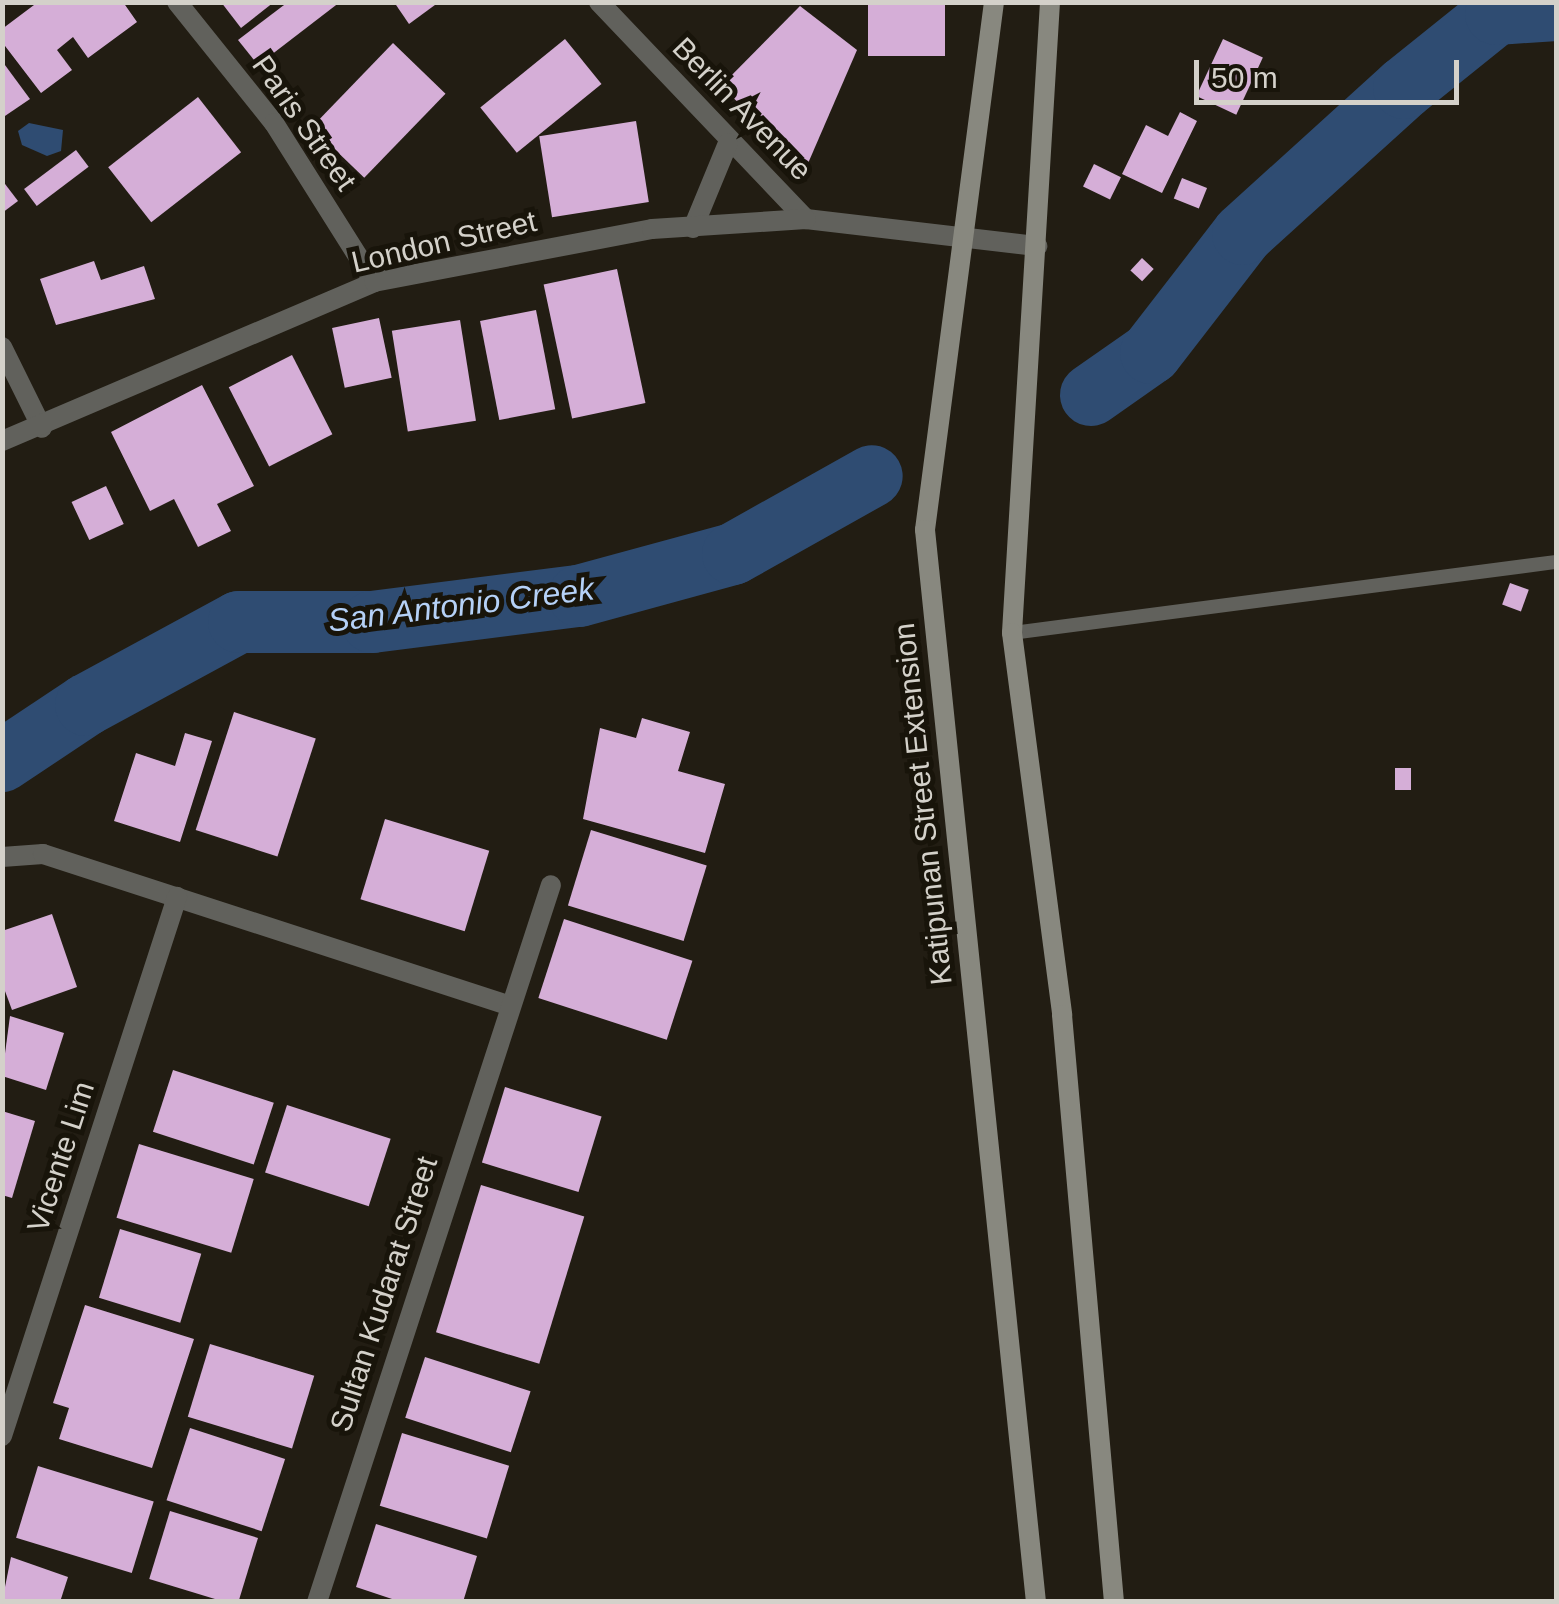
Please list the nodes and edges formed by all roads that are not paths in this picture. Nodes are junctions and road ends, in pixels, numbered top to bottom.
1 (177, 2) edge
2 (598, 2) edge
3 (994, 2) edge
4 (1050, 2) edge
5 (728, 143) junction
6 (806, 219) junction
7 (693, 228) junction
8 (965, 240) junction
9 (1037, 246) junction
10 (374, 282) junction
11 (2, 347) edge
12 (42, 428) junction
13 (2, 441) edge
14 (1556, 562) edge
15 (1012, 633) junction
16 (2, 858) edge
17 (551, 885) dead end
18 (177, 896) junction
19 (509, 1006) junction
20 (2, 1436) edge
21 (317, 1602) edge
22 (1036, 1602) edge
23 (1114, 1602) edge

1 - 10 street, Paris Street
2 - 5 street, Berlin Avenue
3 - 8 street, Katipunan Street Extension
4 - 9 street
5 - 6 street, Berlin Avenue
5 - 7 street
6 - 7 street, London Street
6 - 8 street, Berlin Avenue
7 - 10 street, London Street
8 - 9 street, Berlin Avenue
8 - 22 street, Katipunan Street Extension
9 - 15 street
10 - 12 street, London Street
11 - 12 street
12 - 13 street, London Street
14 - 15 lane
15 - 23 street
16 - 18 street
17 - 19 street, Sultan Kudarat Street
18 - 19 street
18 - 20 street, Vicente Lim
19 - 21 street, Sultan Kudarat Street

